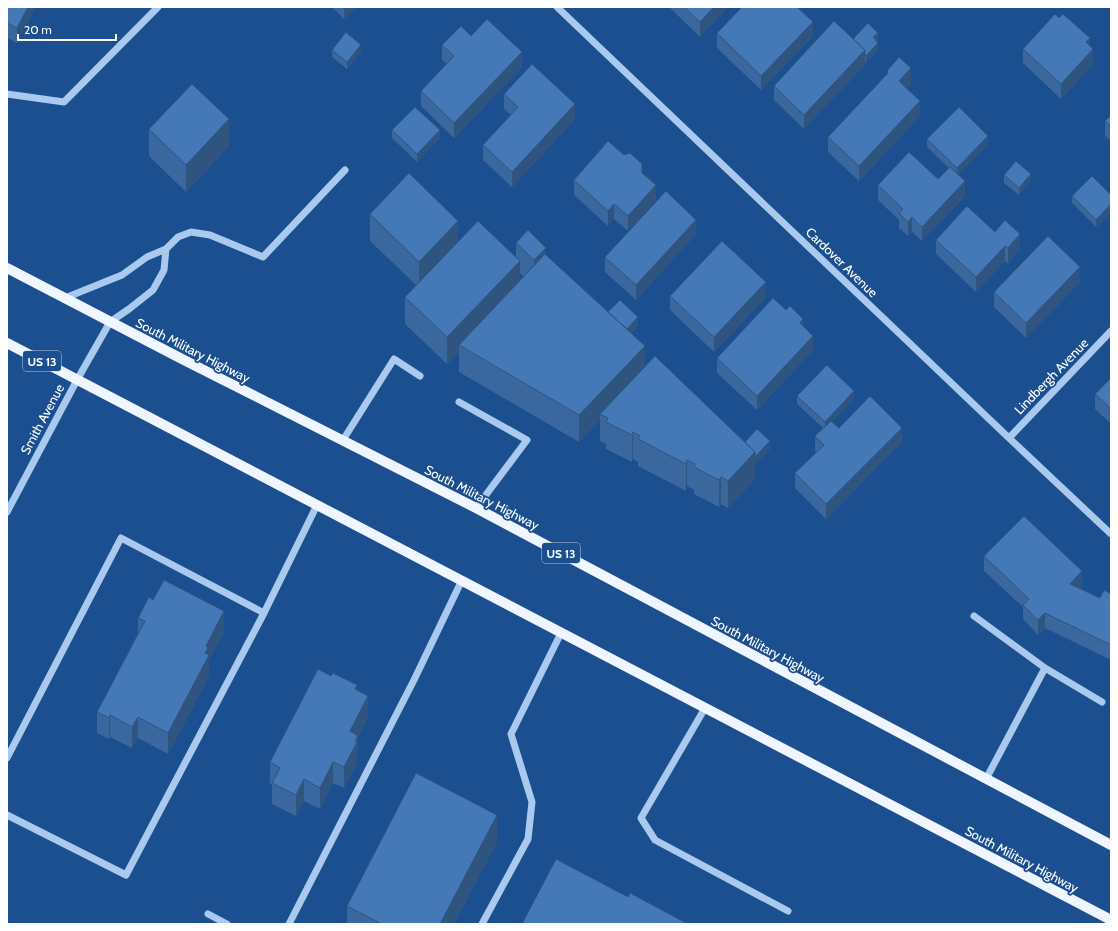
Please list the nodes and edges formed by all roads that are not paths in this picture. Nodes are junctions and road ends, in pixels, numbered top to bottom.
1 (158, 7) edge
2 (557, 7) edge
3 (7, 94) edge
4 (345, 170) dead end
5 (166, 249) junction
6 (7, 268) edge
7 (65, 298) junction
8 (110, 322) junction
9 (1111, 331) edge
10 (7, 343) edge
11 (420, 376) dead end
12 (77, 380) junction
13 (459, 402) dead end
14 (1009, 438) junction
15 (343, 440) junction
16 (316, 505) junction
17 (476, 508) junction
18 (7, 512) edge
19 (1111, 534) edge
20 (462, 580) junction
21 (264, 613) junction
22 (974, 616) dead end
23 (562, 633) junction
24 (1045, 668) junction
25 (1102, 702) dead end
26 (705, 708) junction
27 (7, 758) edge
28 (986, 779) junction
29 (7, 815) edge
30 (1111, 845) edge
31 (788, 911) dead end
32 (208, 914) dead end
33 (1111, 920) edge
34 (226, 924) edge
35 (289, 924) edge
36 (482, 924) edge

1 - 3 street
2 - 14 street, Cardover Avenue
4 - 5 street
5 - 7 street
5 - 8 street
6 - 7 main road, South Military Highway / US 13
7 - 8 main road, South Military Highway / US 13
8 - 12 street, Smith Avenue
8 - 15 main road, South Military Highway / US 13
9 - 14 street, Lindbergh Avenue
10 - 12 main road, South Military Highway / US 13
11 - 15 street
12 - 16 main road, South Military Highway / US 13
12 - 18 street, Smith Avenue
13 - 17 street
14 - 19 street, Cardover Avenue
15 - 17 main road, South Military Highway / US 13
16 - 20 main road, South Military Highway / US 13
16 - 21 street
17 - 28 main road, South Military Highway / US 13
20 - 23 main road, South Military Highway / US 13
20 - 35 street
21 - 27 street
21 - 29 street
22 - 24 street
23 - 26 main road, South Military Highway / US 13
23 - 36 street
24 - 25 street
24 - 28 street
26 - 31 street
26 - 33 main road, South Military Highway / US 13
28 - 30 main road, South Military Highway / US 13
32 - 34 street

